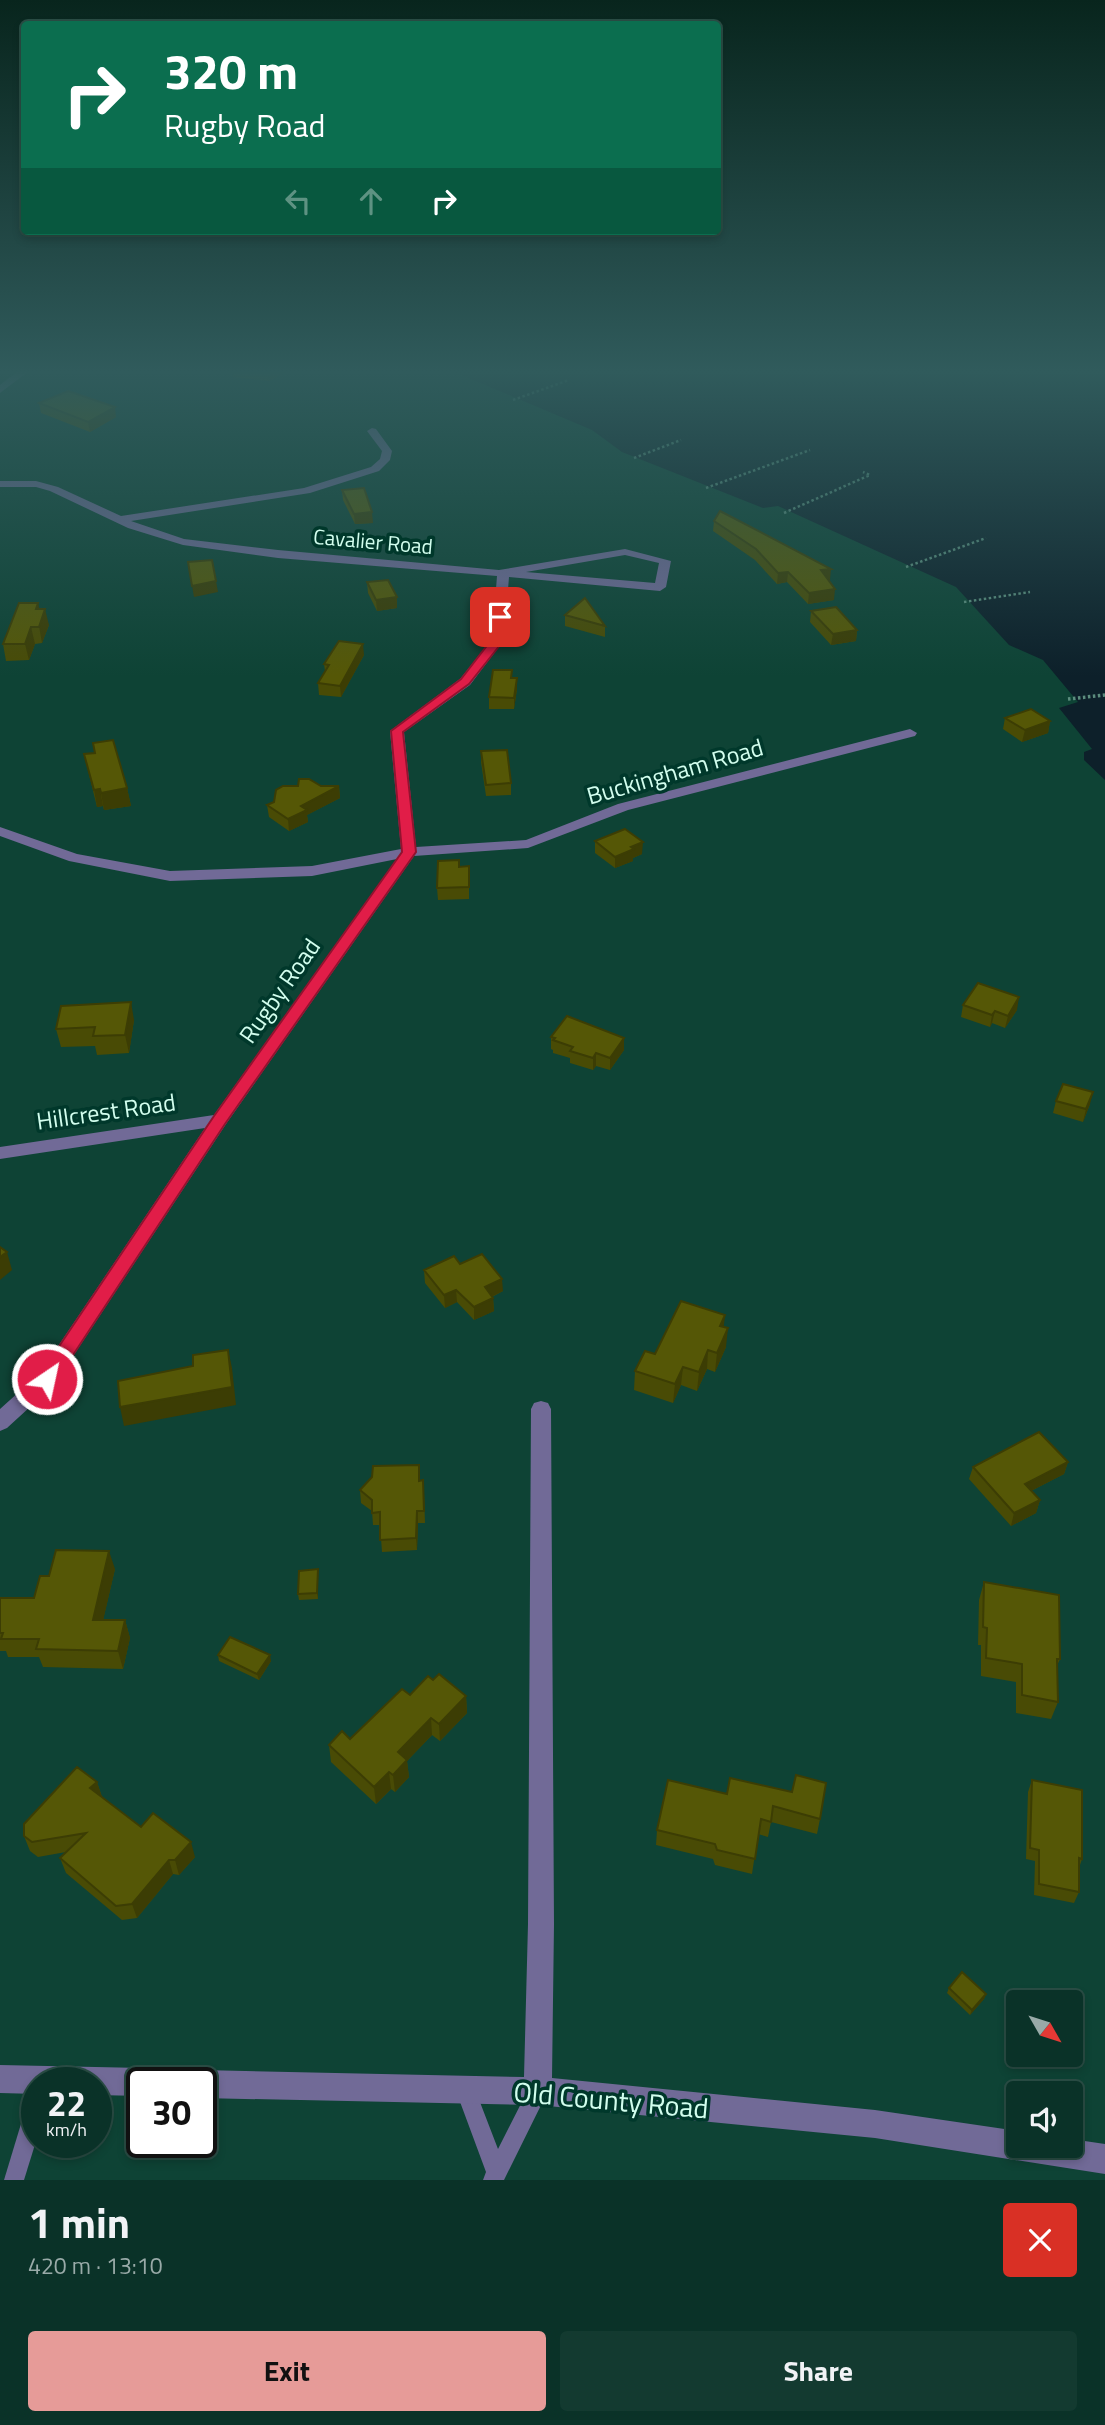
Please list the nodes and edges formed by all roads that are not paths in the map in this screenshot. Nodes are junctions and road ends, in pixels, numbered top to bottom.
1 (366, 473) edge
2 (0, 484) edge
3 (119, 520) junction
4 (524, 571) junction
5 (503, 572) junction
6 (910, 733) dead end
7 (0, 831) edge
8 (409, 852) junction
9 (220, 1120) junction
10 (0, 1153) edge
11 (541, 1409) dead end
12 (0, 1422) edge
13 (0, 2079) edge
14 (21, 2084) edge
15 (217, 2084) edge
16 (466, 2091) junction
17 (538, 2091) junction
18 (1006, 2143) edge
19 (1083, 2155) edge
20 (21, 2156) edge
21 (1105, 2159) edge
22 (495, 2177) edge
23 (14, 2180) edge

1 - 3 street
2 - 3 street, Cavalier Road
3 - 5 street, Cavalier Road
4 - 4 street, Cavalier Road
4 - 5 street, Cavalier Road
5 - 8 street
6 - 8 street, Buckingham Road
7 - 8 street, Buckingham Road
8 - 9 street, Rugby Road
9 - 10 street, Hillcrest Road
9 - 12 street, Rugby Road
11 - 17 street
13 - 14 street
15 - 16 street, Old County Road
16 - 17 street, Old County Road
16 - 22 lane
17 - 18 street, Old County Road
17 - 22 lane
19 - 21 street, Old County Road
20 - 23 lane

